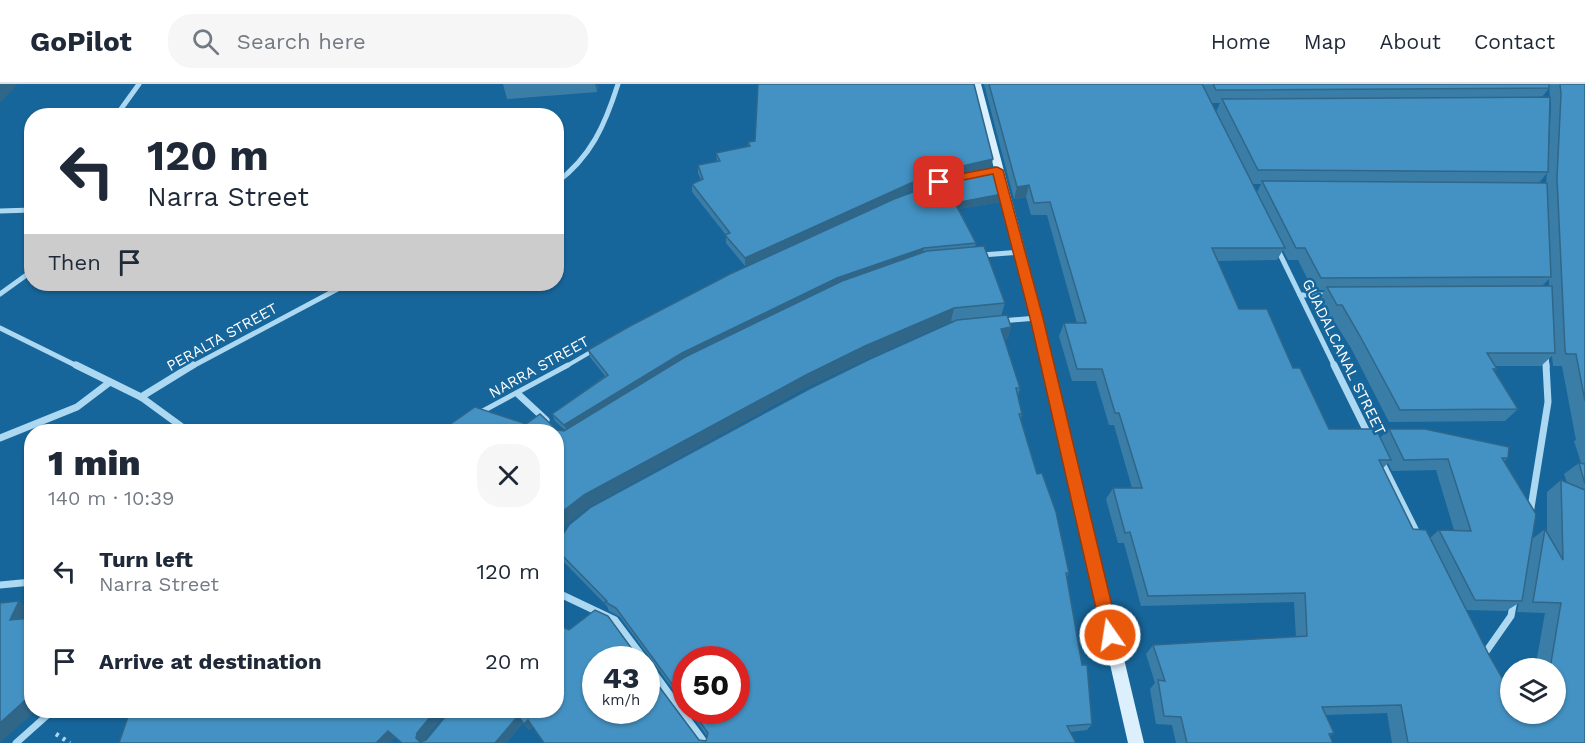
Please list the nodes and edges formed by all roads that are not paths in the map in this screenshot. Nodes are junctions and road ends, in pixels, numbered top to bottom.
1 (139, 84) edge
2 (618, 84) edge
3 (977, 84) edge
4 (122, 108) edge
5 (970, 173) edge
6 (564, 178) edge
7 (917, 191) edge
8 (24, 210) edge
9 (0, 211) edge
10 (1273, 240) edge
11 (1020, 252) junction
12 (978, 256) edge
13 (24, 277) edge
14 (333, 291) edge
15 (0, 294) edge
16 (1300, 295) junction
17 (1334, 295) edge
18 (1037, 318) junction
19 (995, 322) edge
20 (0, 328) edge
21 (1545, 348) edge
22 (596, 349) edge
23 (110, 382) junction
24 (518, 394) junction
25 (141, 397) junction
26 (472, 417) edge
27 (35, 424) edge
28 (178, 424) edge
29 (550, 424) edge
30 (24, 428) edge
31 (0, 438) edge
32 (1374, 446) edge
33 (1379, 456) edge
34 (1528, 525) edge
35 (1421, 542) edge
36 (24, 583) edge
37 (0, 585) edge
38 (1516, 593) edge
39 (564, 596) edge
40 (635, 646) edge
41 (1474, 650) edge
42 (660, 680) edge
43 (44, 718) edge
44 (16, 743) edge
45 (705, 743) edge
46 (1136, 743) edge

1 - 4 street
2 - 6 street
3 - 11 main road
5 - 7 lane
8 - 9 street
10 - 16 street, GUADALCANAL STREET
11 - 12 street
11 - 18 main road
13 - 15 street
14 - 25 street, PERALTA STREET
16 - 17 street
16 - 32 street, GUADALCANAL STREET
18 - 19 street
18 - 46 main road
20 - 23 street
21 - 34 street
22 - 24 lane, NARRA STREET
23 - 25 street
23 - 27 street
24 - 26 lane, NARRA STREET
24 - 29 street
25 - 28 street
30 - 31 street
33 - 35 street, GUADALCANAL STREET
36 - 37 street
38 - 41 street
39 - 40 street
42 - 45 street
43 - 44 street

